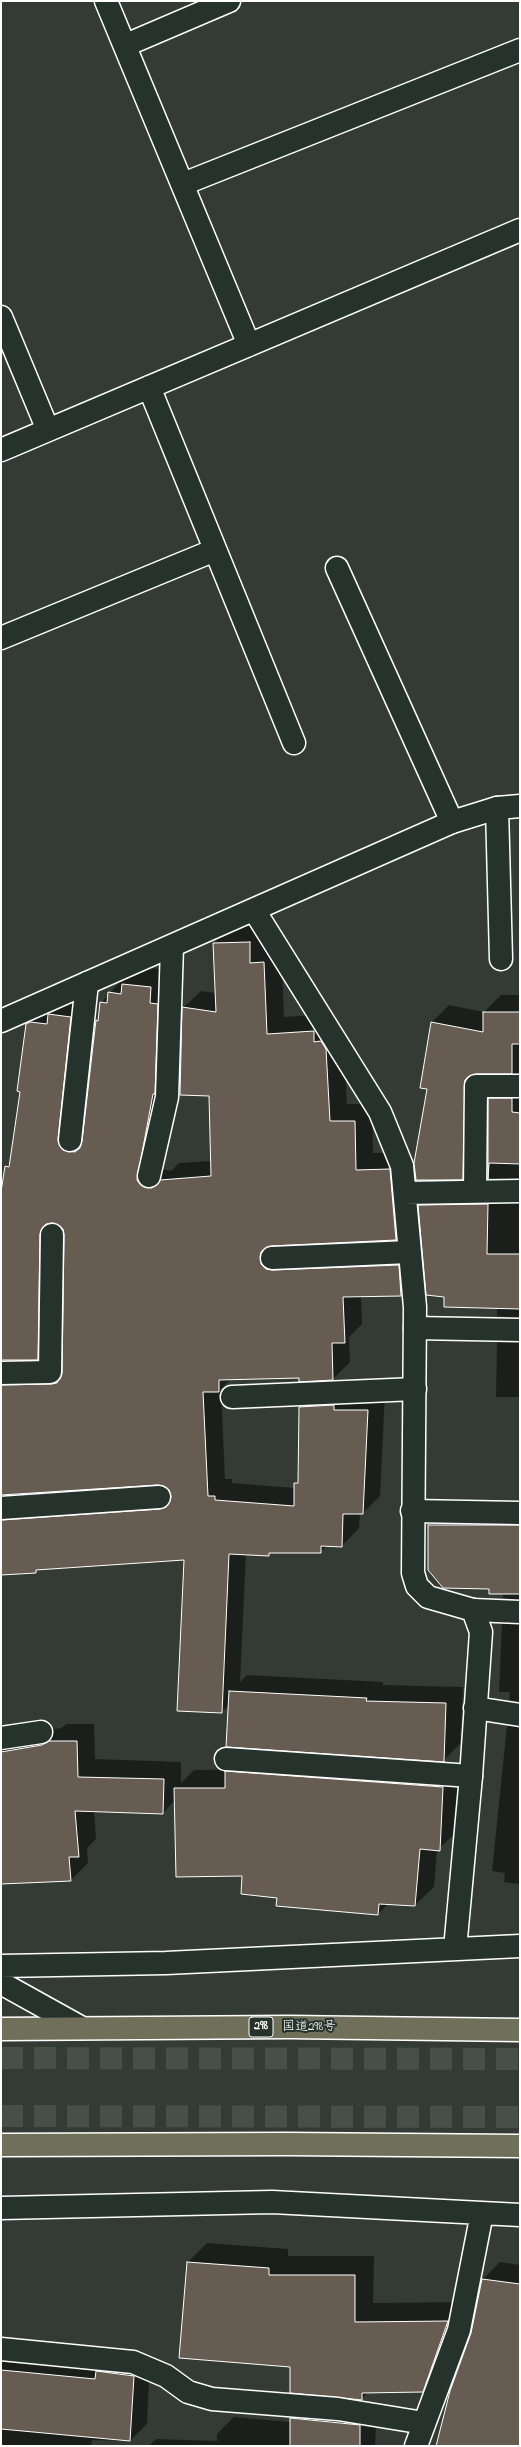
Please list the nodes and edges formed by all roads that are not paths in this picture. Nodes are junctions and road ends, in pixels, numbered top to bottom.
1 (106, 1) edge
2 (229, 1) edge
3 (126, 45) junction
4 (520, 50) edge
5 (183, 184) junction
6 (520, 230) edge
7 (1, 317) edge
8 (249, 345) junction
9 (150, 387) junction
10 (48, 430) junction
11 (1, 450) edge
12 (216, 550) junction
13 (337, 568) dead end
14 (1, 638) edge
15 (294, 743) dead end
16 (520, 806) edge
17 (497, 808) junction
18 (452, 822) junction
19 (254, 910) junction
20 (172, 947) junction
21 (501, 959) dead end
22 (87, 983) junction
23 (1, 1021) edge
24 (520, 1086) edge
25 (70, 1140) dead end
26 (149, 1176) dead end
27 (520, 1191) edge
28 (405, 1192) junction
29 (475, 1192) junction
30 (52, 1235) dead end
31 (410, 1252) junction
32 (272, 1258) dead end
33 (415, 1328) junction
34 (520, 1330) edge
35 (1, 1373) edge
36 (415, 1389) junction
37 (232, 1397) dead end
38 (159, 1497) dead end
39 (1, 1508) edge
40 (412, 1511) junction
41 (520, 1513) edge
42 (473, 1610) junction
43 (520, 1612) edge
44 (476, 1708) junction
45 (520, 1715) edge
46 (42, 1732) dead end
47 (1, 1738) edge
48 (226, 1759) dead end
49 (471, 1776) junction
50 (520, 1946) edge
51 (455, 1949) junction
52 (1, 1966) edge
53 (1, 1983) edge
54 (82, 2028) junction
55 (1, 2029) edge
56 (520, 2030) edge
57 (1, 2145) edge
58 (520, 2146) edge
59 (1, 2208) edge
60 (482, 2213) junction
61 (520, 2215) edge
62 (1, 2349) edge
63 (424, 2423) junction
64 (416, 2446) edge

1 - 3 street
2 - 3 street
3 - 5 street
4 - 5 street
5 - 8 street
6 - 8 street
7 - 10 street
8 - 9 street
9 - 10 street
9 - 12 street
10 - 11 street
12 - 14 street
12 - 15 street
13 - 18 street
16 - 17 street
17 - 18 street
17 - 21 street
18 - 19 street
19 - 20 street
19 - 28 street
20 - 22 street
20 - 26 street
22 - 23 street
22 - 25 street
24 - 29 street
27 - 29 street
28 - 29 street
28 - 31 street
30 - 35 street
31 - 32 street
31 - 33 street
33 - 34 street
33 - 36 street
36 - 37 street
36 - 40 street
38 - 39 street
40 - 41 street
40 - 42 street
42 - 43 street
42 - 44 street
44 - 45 street
44 - 49 street
46 - 47 street
48 - 49 street
49 - 51 street
50 - 51 street
51 - 52 street
53 - 54 street
54 - 55 highway, 国道298号 / 298
54 - 56 highway, 国道298号 / 298
57 - 58 highway
59 - 60 street
60 - 61 street
60 - 63 street
62 - 63 street
63 - 64 street

